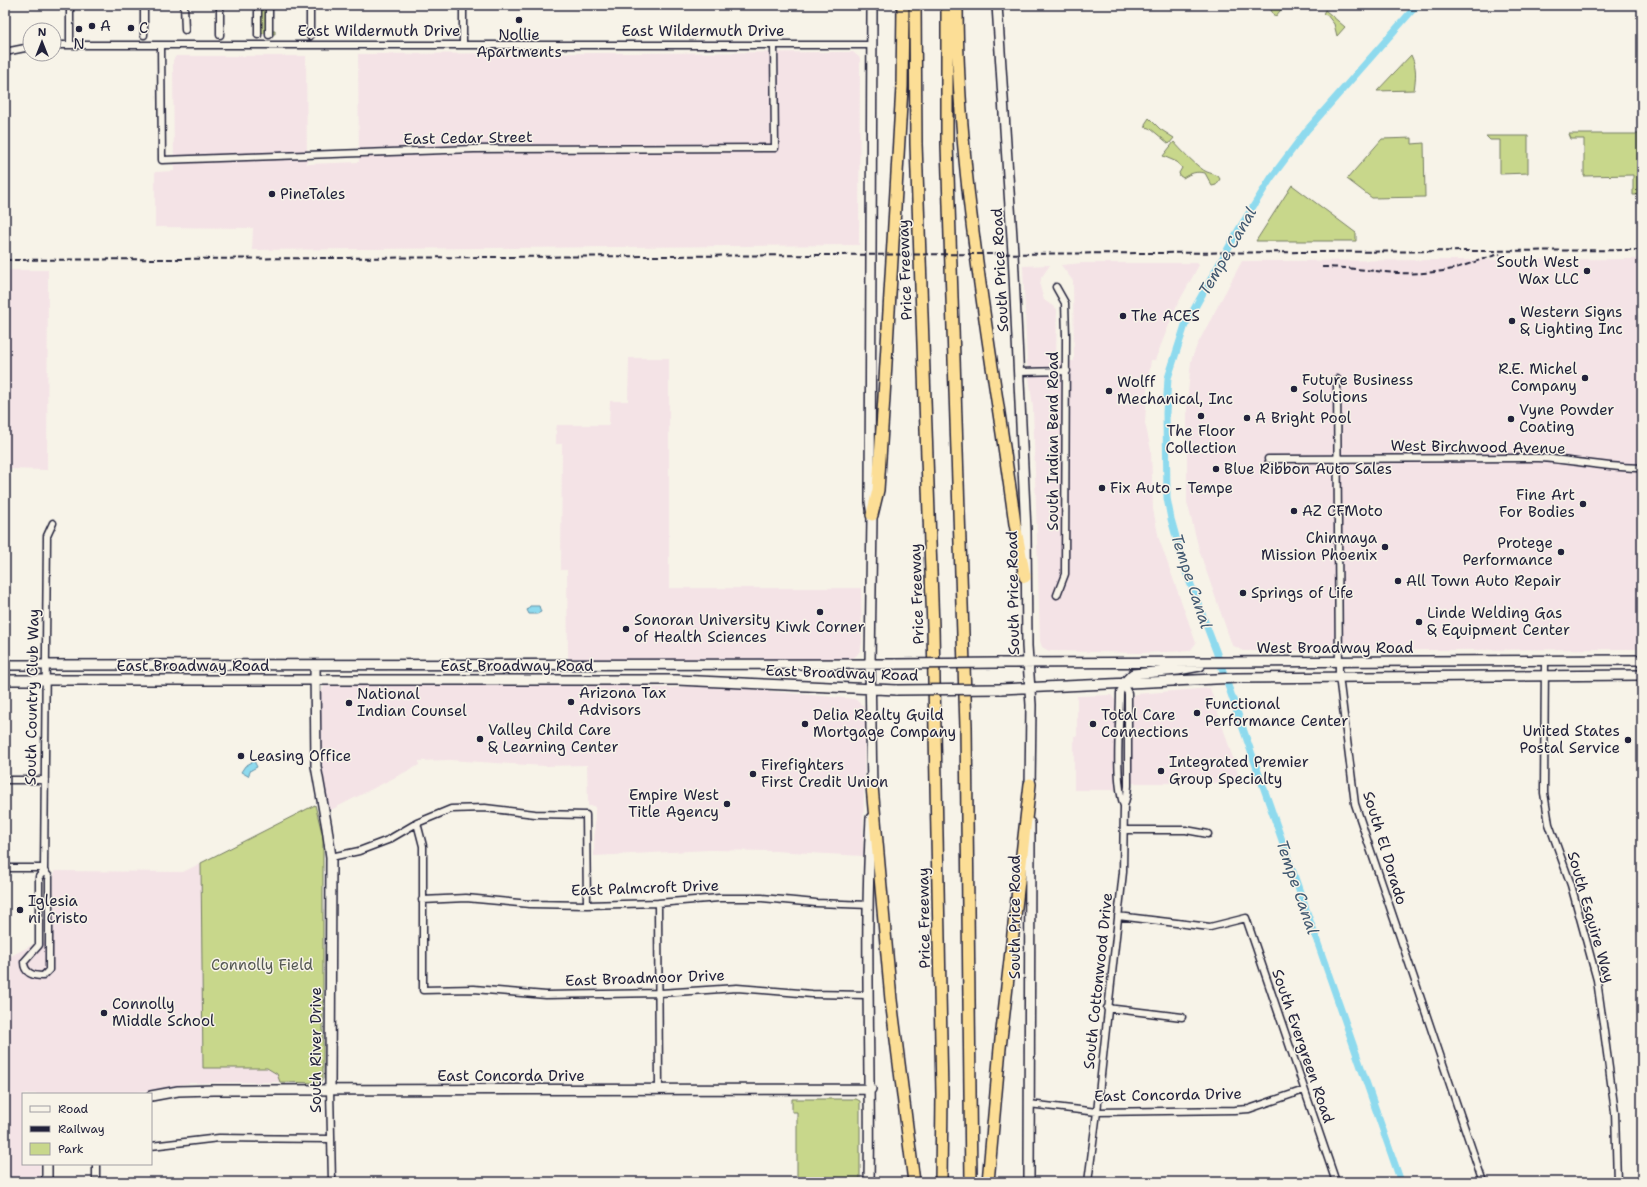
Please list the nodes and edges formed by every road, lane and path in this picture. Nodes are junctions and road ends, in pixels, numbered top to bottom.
1 (70, 5) edge
2 (144, 5) edge
3 (184, 5) edge
4 (220, 5) edge
5 (258, 5) edge
6 (269, 5) edge
7 (310, 5) edge
8 (463, 5) edge
9 (872, 5) edge
10 (903, 5) edge
11 (915, 5) edge
12 (947, 5) edge
13 (956, 5) edge
14 (997, 5) edge
15 (185, 30) dead end
16 (144, 35) dead end
17 (220, 35) dead end
18 (258, 35) dead end
19 (269, 35) dead end
20 (310, 36) dead end
21 (161, 44) junction
22 (463, 44) junction
23 (774, 44) junction
24 (62, 45) edge
25 (70, 45) junction
26 (871, 45) junction
27 (22, 49) edge
28 (5, 52) edge
29 (1056, 287) dead end
30 (1067, 371) junction
31 (1019, 372) junction
32 (1337, 379) dead end
33 (1337, 459) junction
34 (1268, 460) dead end
35 (1642, 468) edge
36 (872, 515) junction
37 (53, 523) dead end
38 (1025, 577) junction
39 (1057, 595) dead end
40 (1545, 660) junction
41 (1642, 660) edge
42 (1207, 662) junction
43 (1339, 662) junction
44 (1028, 663) junction
45 (870, 664) junction
46 (5, 665) edge
47 (47, 665) junction
48 (315, 665) junction
49 (575, 665) junction
50 (677, 665) junction
51 (1642, 675) edge
52 (1339, 676) junction
53 (1545, 676) junction
54 (5, 680) edge
55 (47, 680) junction
56 (315, 680) junction
57 (575, 680) junction
58 (677, 680) junction
59 (1124, 684) junction
60 (1030, 689) junction
61 (870, 690) junction
62 (1119, 739) junction
63 (1128, 751) junction
64 (5, 780) edge
65 (45, 780) junction
66 (1030, 784) junction
67 (872, 786) junction
68 (1124, 806) junction
69 (417, 823) junction
70 (1124, 830) junction
71 (1208, 834) dead end
72 (330, 857) junction
73 (5, 868) edge
74 (44, 870) junction
75 (422, 900) junction
76 (658, 903) junction
77 (587, 905) junction
78 (869, 905) junction
79 (1118, 916) junction
80 (660, 993) junction
81 (869, 995) junction
82 (1107, 1008) junction
83 (1182, 1018) dead end
84 (871, 1089) junction
85 (330, 1090) junction
86 (659, 1090) junction
87 (1304, 1090) junction
88 (152, 1096) edge
89 (1029, 1104) junction
90 (1097, 1112) junction
91 (330, 1139) junction
92 (152, 1146) edge
93 (47, 1165) edge
94 (96, 1165) edge
95 (47, 1182) edge
96 (96, 1182) edge
97 (332, 1182) edge
98 (869, 1182) edge
99 (914, 1182) edge
100 (941, 1182) edge
101 (972, 1182) edge
102 (988, 1182) edge
103 (1029, 1182) edge
104 (1088, 1182) edge
105 (1336, 1182) edge
106 (1483, 1182) edge
107 (1617, 1182) edge

1 - 25 street
2 - 16 street
3 - 15 street
4 - 17 street
5 - 18 street
6 - 19 street
7 - 20 street
8 - 22 street
9 - 26 main road
10 - 36 highway
11 - 100 highway, Price Freeway
12 - 101 highway
13 - 38 highway
14 - 31 main road, South Price Road
21 - 22 street, East Wildermuth Drive
21 - 23 street, East Cedar Street
21 - 25 street, East Wildermuth Drive
22 - 23 street, East Wildermuth Drive
23 - 26 street, East Wildermuth Drive
24 - 25 street, East Wildermuth Drive
26 - 36 main road
27 - 28 street
29 - 30 street, South Indian Bend Road
30 - 31 street
30 - 39 street, South Indian Bend Road
31 - 38 main road, South Price Road
32 - 33 street, South El Dorado
33 - 34 street, West Birchwood Avenue
33 - 35 street, West Birchwood Avenue
33 - 43 street, South El Dorado
36 - 45 main road
37 - 47 street, South Country Club Way
38 - 44 main road, South Price Road
40 - 41 main road, West Broadway Road
40 - 43 main road, West Broadway Road
40 - 53 street, South Esquire Way
42 - 43 main road, West Broadway Road
42 - 44 main road, West Broadway Road
42 - 59 main road
43 - 52 street, South El Dorado
44 - 45 main road, East Broadway Road, bridge
44 - 60 main road, South Price Road
45 - 50 main road, East Broadway Road
45 - 61 main road
46 - 47 main road, East Broadway Road
47 - 48 main road, East Broadway Road
47 - 55 street, South Country Club Way
48 - 49 main road, East Broadway Road
48 - 56 main road, South River Drive
49 - 50 main road, East Broadway Road
49 - 57 main road
50 - 58 main road
51 - 53 main road, West Broadway Road
52 - 53 main road, West Broadway Road
52 - 59 main road, West Broadway Road
52 - 106 street, South El Dorado
53 - 107 street, South Esquire Way
54 - 55 main road, East Broadway Road
55 - 56 main road, East Broadway Road
55 - 65 street, South Country Club Way
56 - 57 main road, East Broadway Road
56 - 72 main road, South River Drive
57 - 58 main road, East Broadway Road
58 - 61 main road, East Broadway Road
59 - 60 main road, West Broadway Road
59 - 62 street, South Cottonwood Drive
59 - 63 street, South Cottonwood Drive
60 - 61 main road, East Broadway Road, bridge
60 - 66 main road, South Price Road
61 - 67 main road
62 - 63 street
62 - 68 street, South Cottonwood Drive
63 - 68 street, South Cottonwood Drive
64 - 65 street
65 - 74 street, South Country Club Way
66 - 89 main road, South Price Road
66 - 102 highway
67 - 78 main road
67 - 99 highway
68 - 70 street, South Cottonwood Drive
69 - 72 street
69 - 75 street
69 - 77 street
70 - 71 street
70 - 79 street, South Cottonwood Drive
72 - 85 main road, South River Drive
73 - 74 street
74 - 74 street, South Country Club Way
75 - 77 street, East Palmcroft Drive
75 - 80 street, East Broadmoor Drive
76 - 77 street, East Palmcroft Drive
76 - 78 street, East Palmcroft Drive
76 - 80 street
78 - 81 main road
79 - 82 street, South Cottonwood Drive
79 - 87 street, South Evergreen Road
80 - 81 street, East Broadmoor Drive
80 - 86 street
81 - 84 main road
82 - 83 street
82 - 90 street, South Cottonwood Drive
84 - 86 main road, East Concorda Drive
84 - 98 main road
85 - 86 main road, East Concorda Drive
85 - 88 main road, East Concorda Drive
85 - 91 street, South River Drive
87 - 90 street, East Concorda Drive
87 - 105 street, South Evergreen Road
89 - 90 street, East Concorda Drive
89 - 103 main road, South Price Road
90 - 104 street, South Cottonwood Drive
91 - 92 street
91 - 97 street, South River Drive
93 - 95 main road
94 - 96 street

